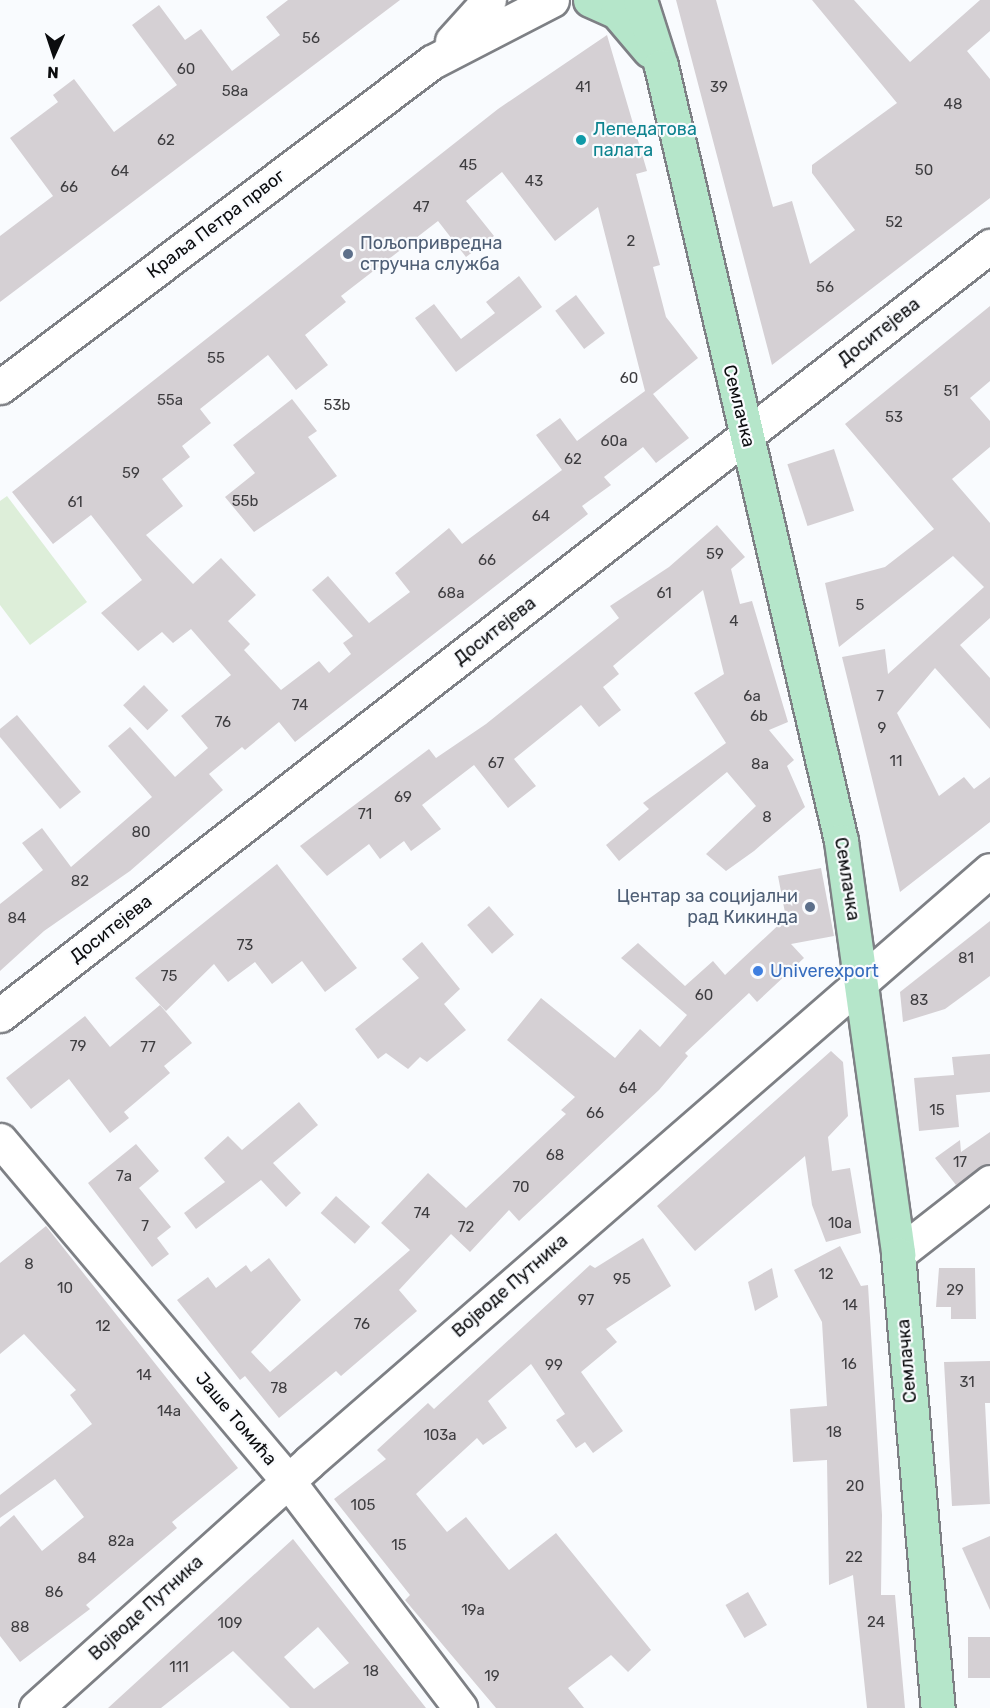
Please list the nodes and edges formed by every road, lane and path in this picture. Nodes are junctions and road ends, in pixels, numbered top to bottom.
1 (489, 0) edge
2 (552, 0) edge
3 (590, 0) edge
4 (640, 0) edge
5 (432, 62) junction
6 (661, 66) junction
7 (990, 246) edge
8 (0, 387) edge
9 (746, 436) junction
10 (990, 870) edge
11 (863, 978) junction
12 (0, 1015) edge
13 (0, 1140) edge
14 (990, 1182) edge
15 (898, 1254) junction
16 (288, 1481) junction
17 (36, 1708) edge
18 (460, 1708) edge
19 (938, 1708) edge

1 - 5 street, Краља Петра првог
2 - 5 street, Краља Петра првог
3 - 6 main road, Семлачка
4 - 6 main road, Семлачка
5 - 8 street, Краља Петра првог
6 - 9 main road, Семлачка
7 - 9 street, Доситејева
9 - 11 main road, Семлачка
9 - 12 street, Доситејева
10 - 11 street, Војводе Путника
11 - 15 main road, Семлачка
11 - 16 street, Војводе Путника
13 - 16 street, Јаше Томића
14 - 15 street
15 - 19 main road, Семлачка
16 - 17 street, Војводе Путника
16 - 18 street, Јаше Томића

